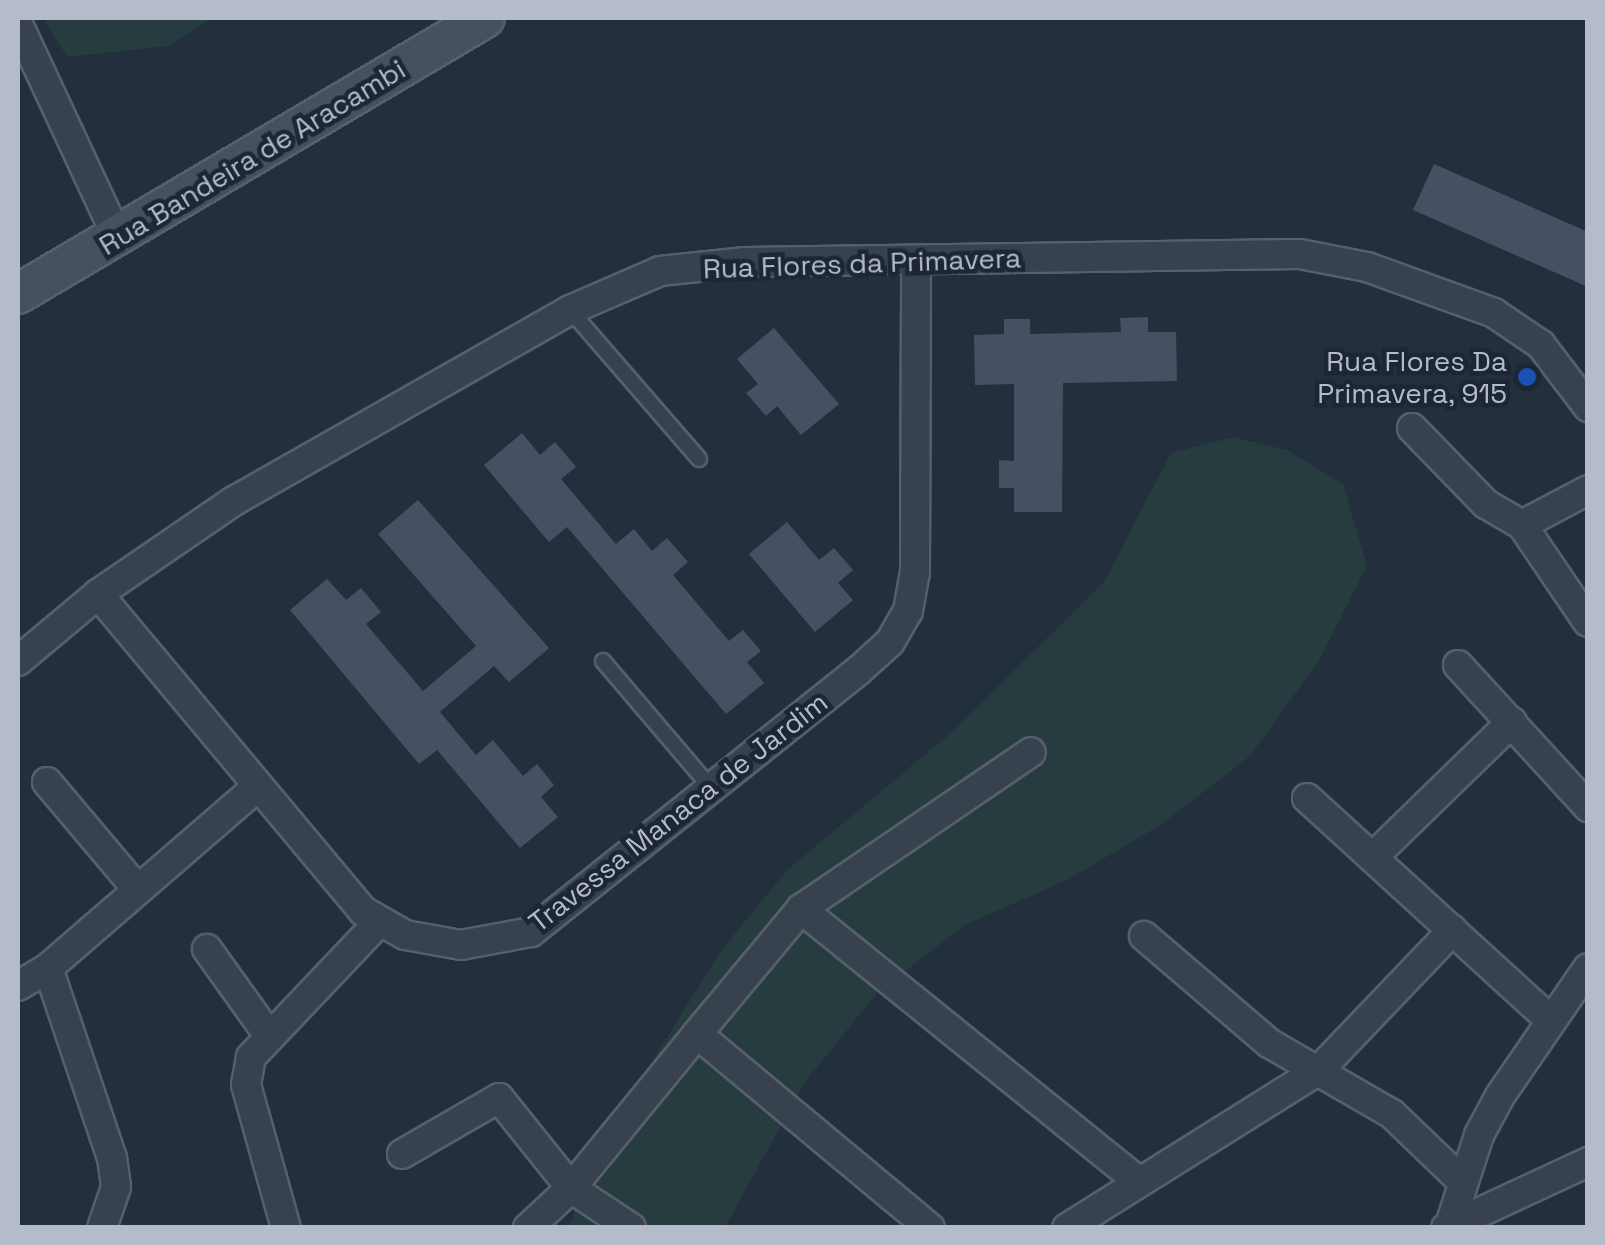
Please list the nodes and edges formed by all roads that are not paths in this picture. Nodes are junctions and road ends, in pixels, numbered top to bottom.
1 (485, 18) edge
2 (18, 24) edge
3 (118, 238) junction
4 (916, 260) junction
5 (18, 294) edge
6 (570, 310) junction
7 (1588, 407) edge
8 (1412, 428) dead end
9 (699, 459) dead end
10 (1588, 490) edge
11 (1522, 526) junction
12 (98, 594) junction
13 (1588, 622) edge
14 (18, 661) edge
15 (603, 661) dead end
16 (1458, 665) dead end
17 (1512, 722) junction
18 (1032, 752) dead end
19 (47, 782) dead end
20 (258, 786) junction
21 (710, 788) junction
22 (1307, 798) dead end
23 (1588, 807) edge
24 (1375, 855) junction
25 (138, 890) junction
26 (801, 909) junction
27 (380, 920) junction
28 (1453, 930) junction
29 (1144, 936) dead end
30 (208, 949) dead end
31 (48, 968) junction
32 (1588, 968) edge
33 (18, 986) edge
34 (1548, 1018) junction
35 (697, 1034) junction
36 (270, 1037) junction
37 (1320, 1069) junction
38 (402, 1154) dead end
39 (1588, 1162) edge
40 (1137, 1180) junction
41 (1463, 1182) junction
42 (571, 1188) junction
43 (1448, 1226) edge
44 (102, 1228) edge
45 (286, 1228) edge
46 (528, 1228) edge
47 (631, 1228) edge
48 (930, 1228) edge
49 (1067, 1228) edge

1 - 3 main road, Rua Bandeira de Aracambi
2 - 3 street
3 - 5 main road, Rua Bandeira de Aracambi
4 - 6 street, Rua Flores da Primavera
4 - 7 street, Rua Flores da Primavera
4 - 21 street, Travessa Manaca de Jardim
6 - 9 lane
6 - 12 street, Rua Flores da Primavera
8 - 11 street
10 - 11 street
11 - 13 street
12 - 14 street, Rua Flores da Primavera
12 - 20 street, Travessa Manaca de Jardim
15 - 21 lane
16 - 17 street
17 - 23 street
17 - 24 street
18 - 26 street
19 - 25 street
20 - 25 street
20 - 27 street, Travessa Manaca de Jardim
21 - 27 street, Travessa Manaca de Jardim
22 - 24 street
24 - 28 street
25 - 31 street
26 - 35 street
26 - 40 street
27 - 36 street
28 - 34 street
28 - 37 street
29 - 37 street
30 - 36 street
31 - 33 street
31 - 44 street
32 - 34 street
34 - 41 street
35 - 42 street
35 - 48 street
36 - 45 street
37 - 40 street
37 - 41 street
38 - 42 street
39 - 43 street
40 - 49 street
41 - 43 street
42 - 46 street
42 - 47 street

